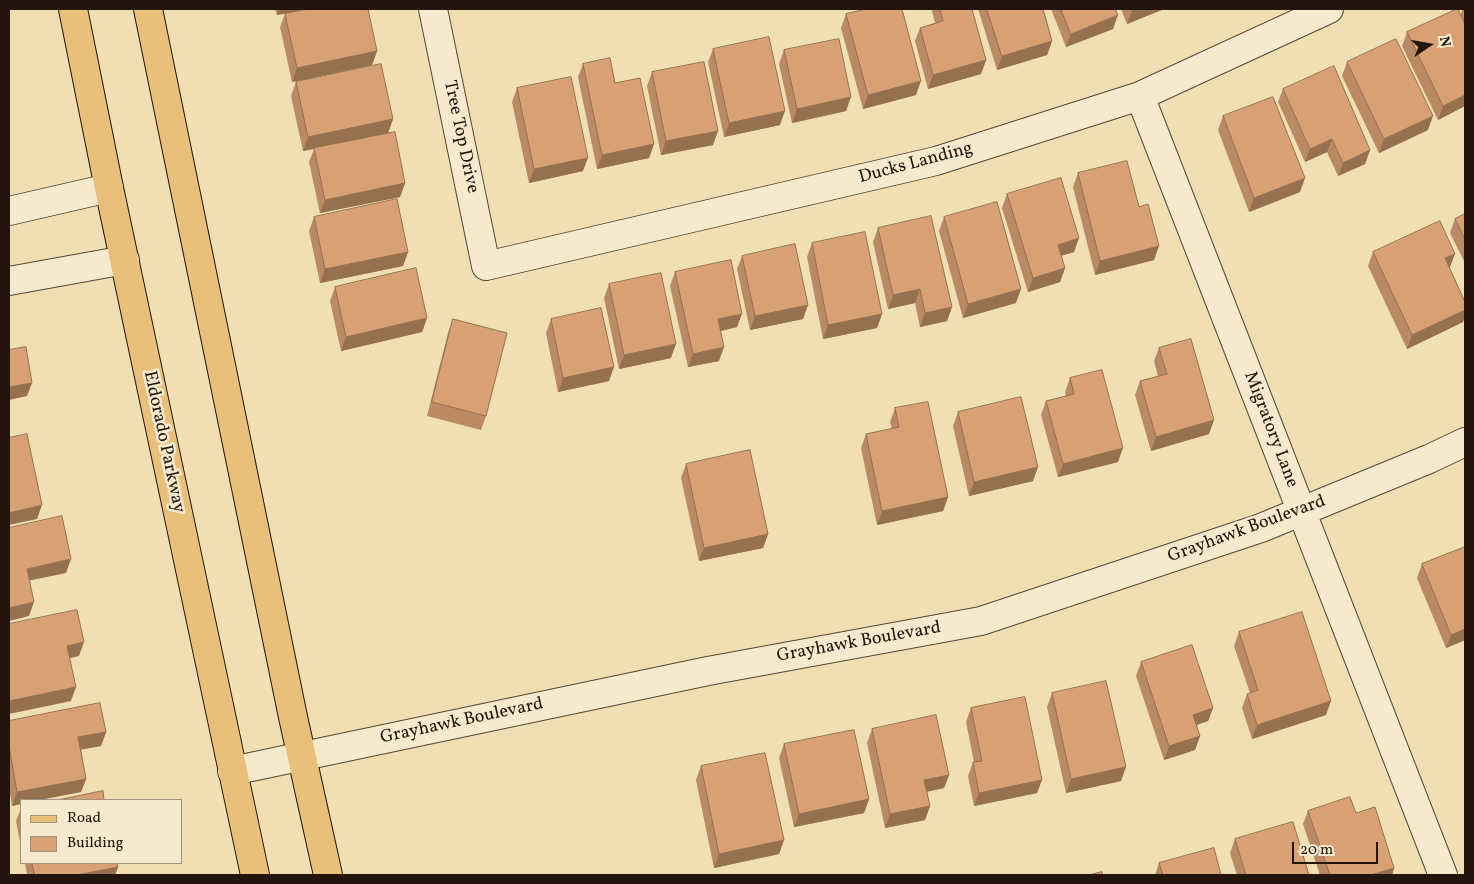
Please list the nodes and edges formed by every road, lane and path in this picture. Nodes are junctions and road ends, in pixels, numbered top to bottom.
1 (74, 9) edge
2 (148, 9) edge
3 (433, 9) edge
4 (1329, 9) edge
5 (1140, 96) junction
6 (110, 188) junction
7 (9, 211) edge
8 (125, 260) junction
9 (486, 266) joint
10 (9, 281) edge
11 (1465, 442) edge
12 (1302, 511) junction
13 (302, 756) junction
14 (232, 771) junction
15 (255, 875) edge
16 (328, 875) edge
17 (1443, 875) edge

1 - 6 main road, Eldorado Parkway
2 - 13 main road
3 - 9 street, Tree Top Drive
4 - 5 street, Ducks Landing
5 - 9 street, Ducks Landing
5 - 12 street, Migratory Lane
6 - 7 street
6 - 8 main road, Eldorado Parkway
8 - 10 street
8 - 14 main road, Eldorado Parkway
11 - 12 street, Grayhawk Boulevard
12 - 13 street, Grayhawk Boulevard
12 - 17 street, Migratory Lane
13 - 14 street, Grayhawk Boulevard
13 - 16 main road
14 - 15 main road, Eldorado Parkway

